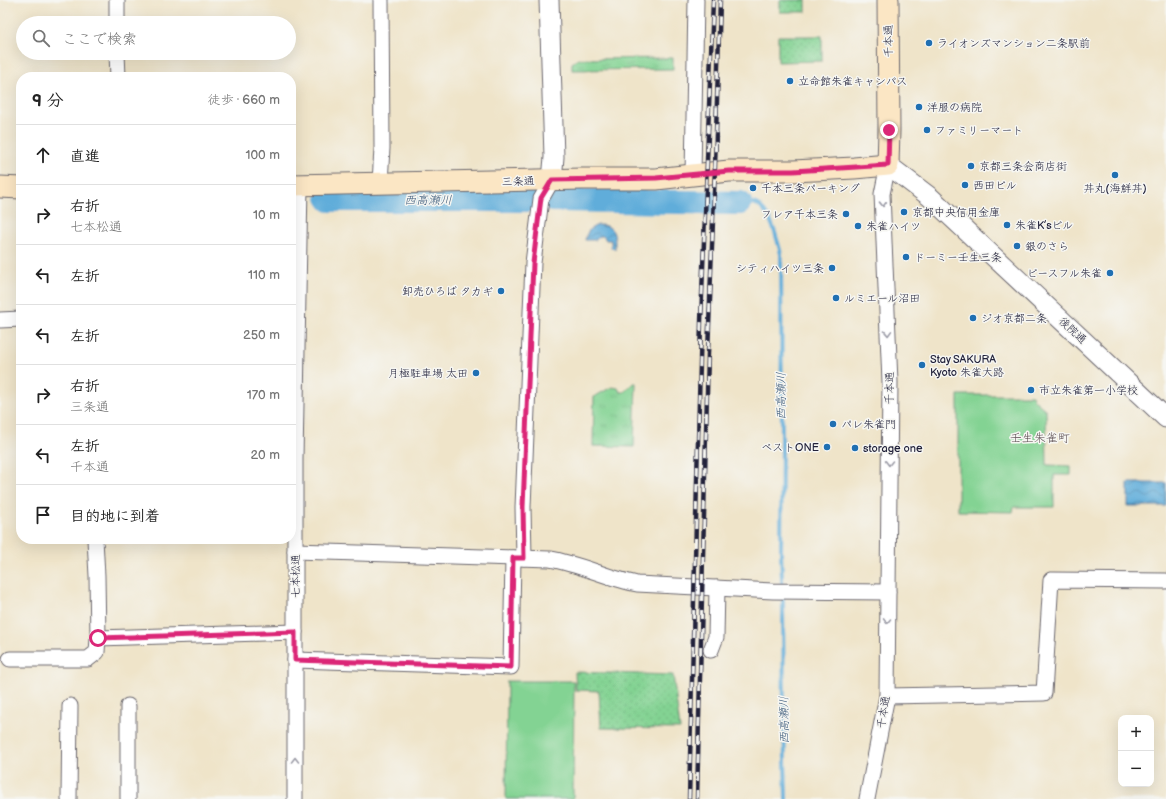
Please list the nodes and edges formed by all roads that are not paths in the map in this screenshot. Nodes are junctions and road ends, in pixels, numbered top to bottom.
1 (116, 0) edge
2 (381, 0) edge
3 (549, 0) edge
4 (696, 0) edge
5 (888, 0) edge
6 (117, 16) edge
7 (117, 60) edge
8 (118, 72) edge
9 (888, 165) junction
10 (693, 176) junction
11 (552, 180) junction
12 (380, 183) junction
13 (296, 185) edge
14 (0, 188) edge
15 (16, 188) edge
16 (16, 319) edge
17 (0, 320) edge
18 (1166, 418) edge
19 (95, 544) edge
20 (295, 544) edge
21 (295, 551) junction
22 (518, 558) junction
23 (1166, 581) edge
24 (717, 588) junction
25 (888, 592) junction
26 (295, 632) junction
27 (98, 638) junction
28 (711, 650) dead end
29 (10, 659) dead end
30 (295, 660) junction
31 (887, 696) junction
32 (70, 706) dead end
33 (128, 706) dead end
34 (69, 799) edge
35 (128, 799) edge
36 (295, 799) edge
37 (867, 799) edge

1 - 6 street
2 - 12 street
3 - 11 street
4 - 10 street
5 - 9 main road, 千本通
7 - 8 street
9 - 10 main road, 三条通
9 - 18 street, 後院通
9 -> 25 street, 千本通
10 - 11 main road, 三条通
11 - 12 main road, 三条通
11 - 22 street
12 - 13 main road, 三条通
14 - 15 main road
16 - 17 street
19 - 27 street
20 - 21 street, 七本松通
21 - 22 street
21 - 26 street, 七本松通
22 - 24 street
22 - 30 street
23 - 31 street
24 - 25 street
24 - 28 street
25 -> 31 street, 千本通
26 - 27 street
26 - 30 street, 七本松通
27 - 29 street
36 -> 30 street, 七本松通
31 - 37 street, 千本通
32 - 34 street
33 - 35 street

